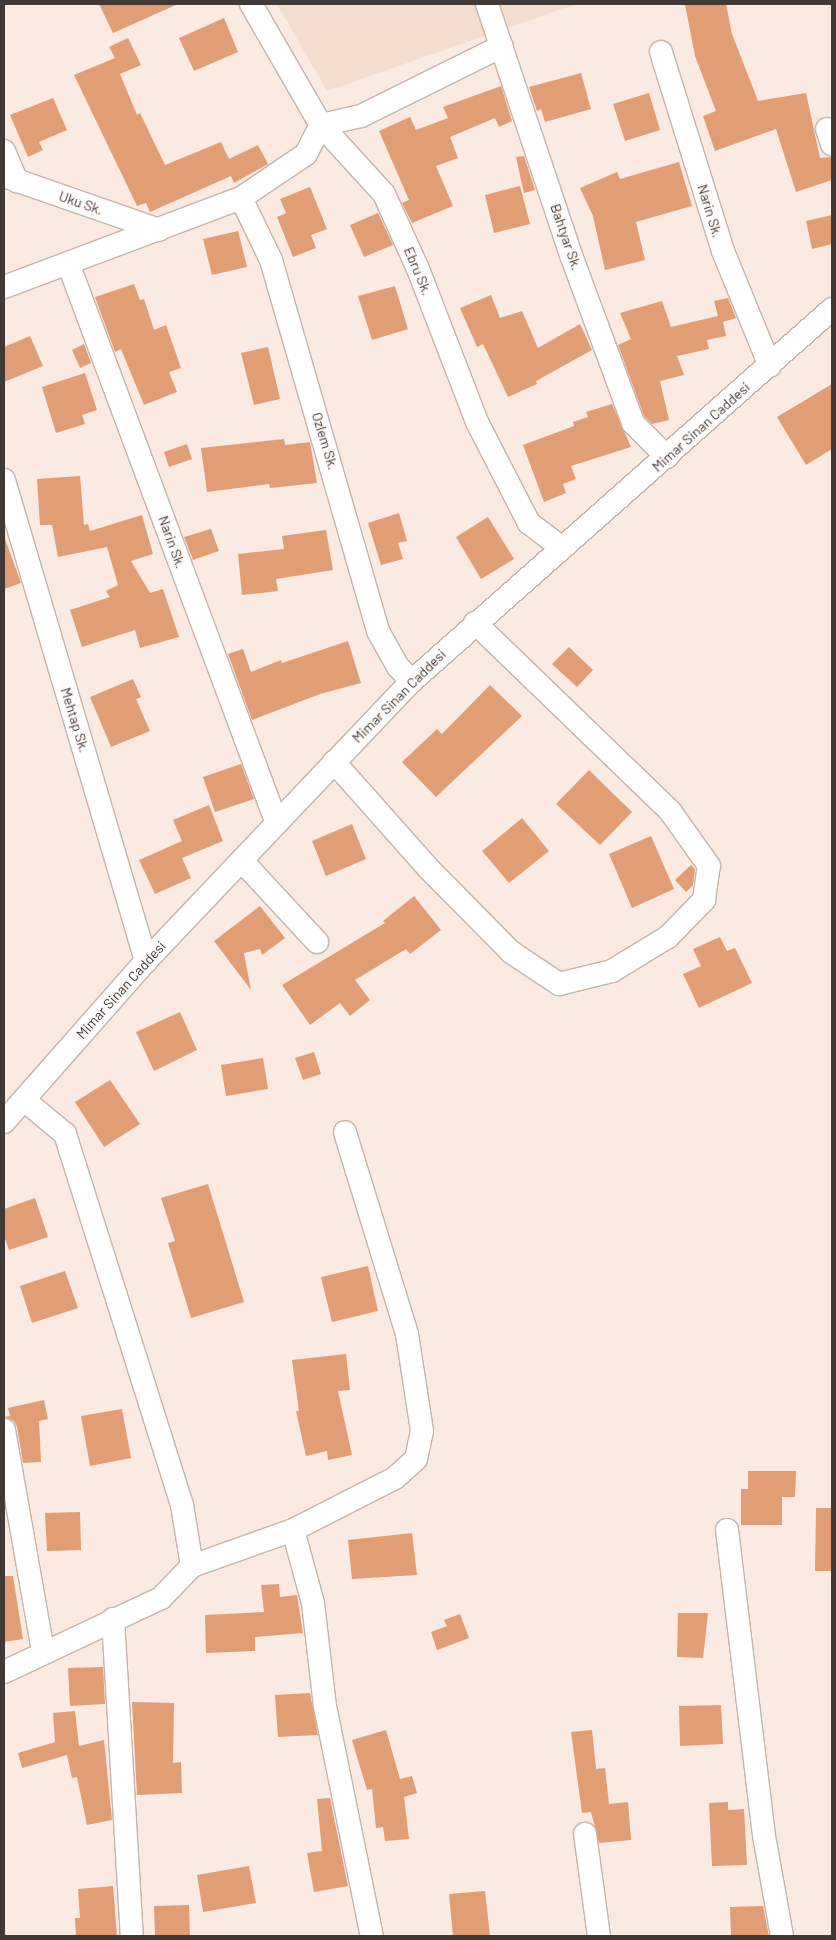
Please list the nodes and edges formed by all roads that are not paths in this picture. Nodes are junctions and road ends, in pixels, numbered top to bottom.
1 (252, 4) edge
2 (487, 4) edge
3 (502, 46) junction
4 (661, 52) dead end
5 (321, 126) junction
6 (4, 151) edge
7 (10, 179) edge
8 (242, 198) junction
9 (159, 230) junction
10 (68, 263) junction
11 (4, 287) edge
12 (832, 309) edge
13 (770, 366) junction
14 (668, 457) junction
15 (4, 480) edge
16 (562, 548) junction
17 (475, 623) junction
18 (412, 681) junction
19 (334, 762) junction
20 (276, 821) junction
21 (243, 862) junction
22 (317, 942) dead end
23 (146, 961) junction
24 (24, 1100) junction
25 (4, 1122) edge
26 (345, 1132) dead end
27 (4, 1430) edge
28 (293, 1530) junction
29 (727, 1530) dead end
30 (192, 1566) junction
31 (113, 1619) junction
32 (43, 1652) junction
33 (4, 1672) edge
34 (584, 1834) dead end
35 (132, 1936) edge
36 (372, 1936) edge
37 (599, 1936) edge
38 (782, 1936) edge

1 - 5 street, Ebru Sk.
2 - 3 street, Bahtyar Sk.
3 - 5 street
3 - 14 street, Bahtyar Sk.
4 - 13 street, Narin Sk.
5 - 8 street
5 - 16 street, Ebru Sk.
6 - 7 street
7 - 9 street, Uku Sk.
8 - 9 street
8 - 18 street, Ozlem Sk.
9 - 10 street
10 - 11 street
10 - 20 street, Narin Sk.
12 - 13 street, Mimar Sinan Caddesi
13 - 14 street, Mimar Sinan Caddesi
14 - 16 street, Mimar Sinan Caddesi
15 - 23 street, Mehtap Sk.
16 - 17 street, Mimar Sinan Caddesi
17 - 18 street, Mimar Sinan Caddesi
17 - 19 street
18 - 19 street, Mimar Sinan Caddesi
19 - 20 street, Mimar Sinan Caddesi
20 - 21 street, Mimar Sinan Caddesi
21 - 22 street
21 - 23 street, Mimar Sinan Caddesi
23 - 24 street, Mimar Sinan Caddesi
24 - 25 street, Mimar Sinan Caddesi
24 - 30 street
26 - 28 street
27 - 32 street
28 - 30 street
28 - 36 street
29 - 38 street
30 - 31 street
31 - 32 street
31 - 35 street
32 - 33 street
34 - 37 street

